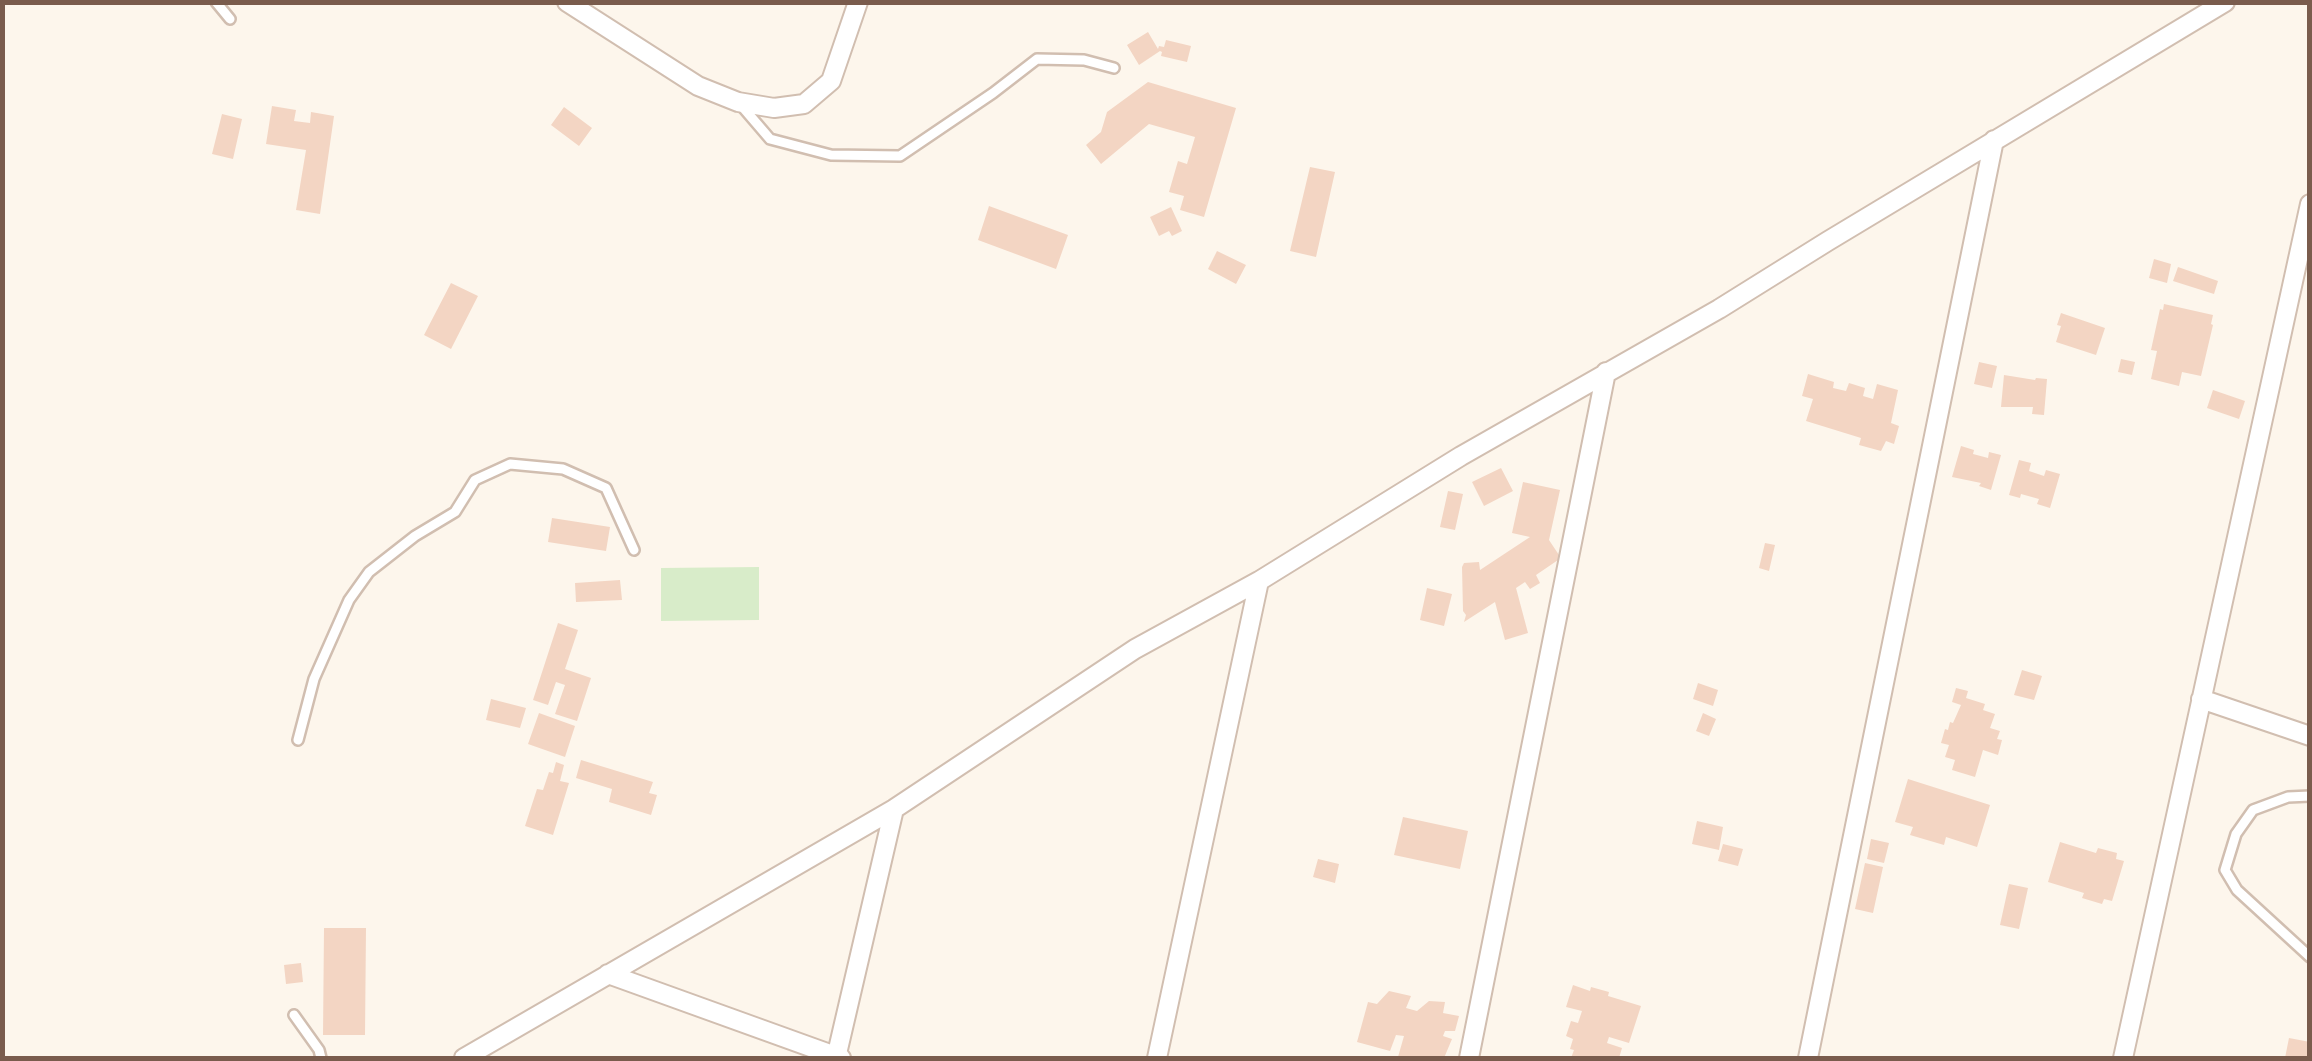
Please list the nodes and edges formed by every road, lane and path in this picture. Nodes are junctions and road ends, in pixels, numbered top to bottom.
1 (216, 2) edge
2 (566, 2) edge
3 (858, 2) edge
4 (2225, 2) edge
5 (230, 20) dead end
6 (1114, 68) dead end
7 (738, 102) junction
8 (1994, 140) junction
9 (2310, 204) edge
10 (1606, 372) junction
11 (634, 550) dead end
12 (1259, 581) junction
13 (2201, 699) junction
14 (2310, 736) edge
15 (298, 740) dead end
16 (2310, 796) edge
17 (894, 809) junction
18 (2310, 957) edge
19 (608, 974) junction
20 (294, 1015) dead end
21 (320, 1058) edge
22 (464, 1058) edge
23 (838, 1058) edge
24 (1158, 1058) edge
25 (1469, 1058) edge
26 (1808, 1058) edge
27 (2124, 1058) edge

1 - 5 lane
2 - 7 street
3 - 7 street
4 - 8 street
6 - 7 lane
8 - 10 street
8 - 26 street
9 - 13 street
10 - 12 street
10 - 25 street
11 - 15 lane
12 - 17 street
12 - 24 street
13 - 14 street
13 - 27 street
16 - 18 lane
17 - 19 street
17 - 23 street
19 - 22 street
19 - 23 street
20 - 21 lane

